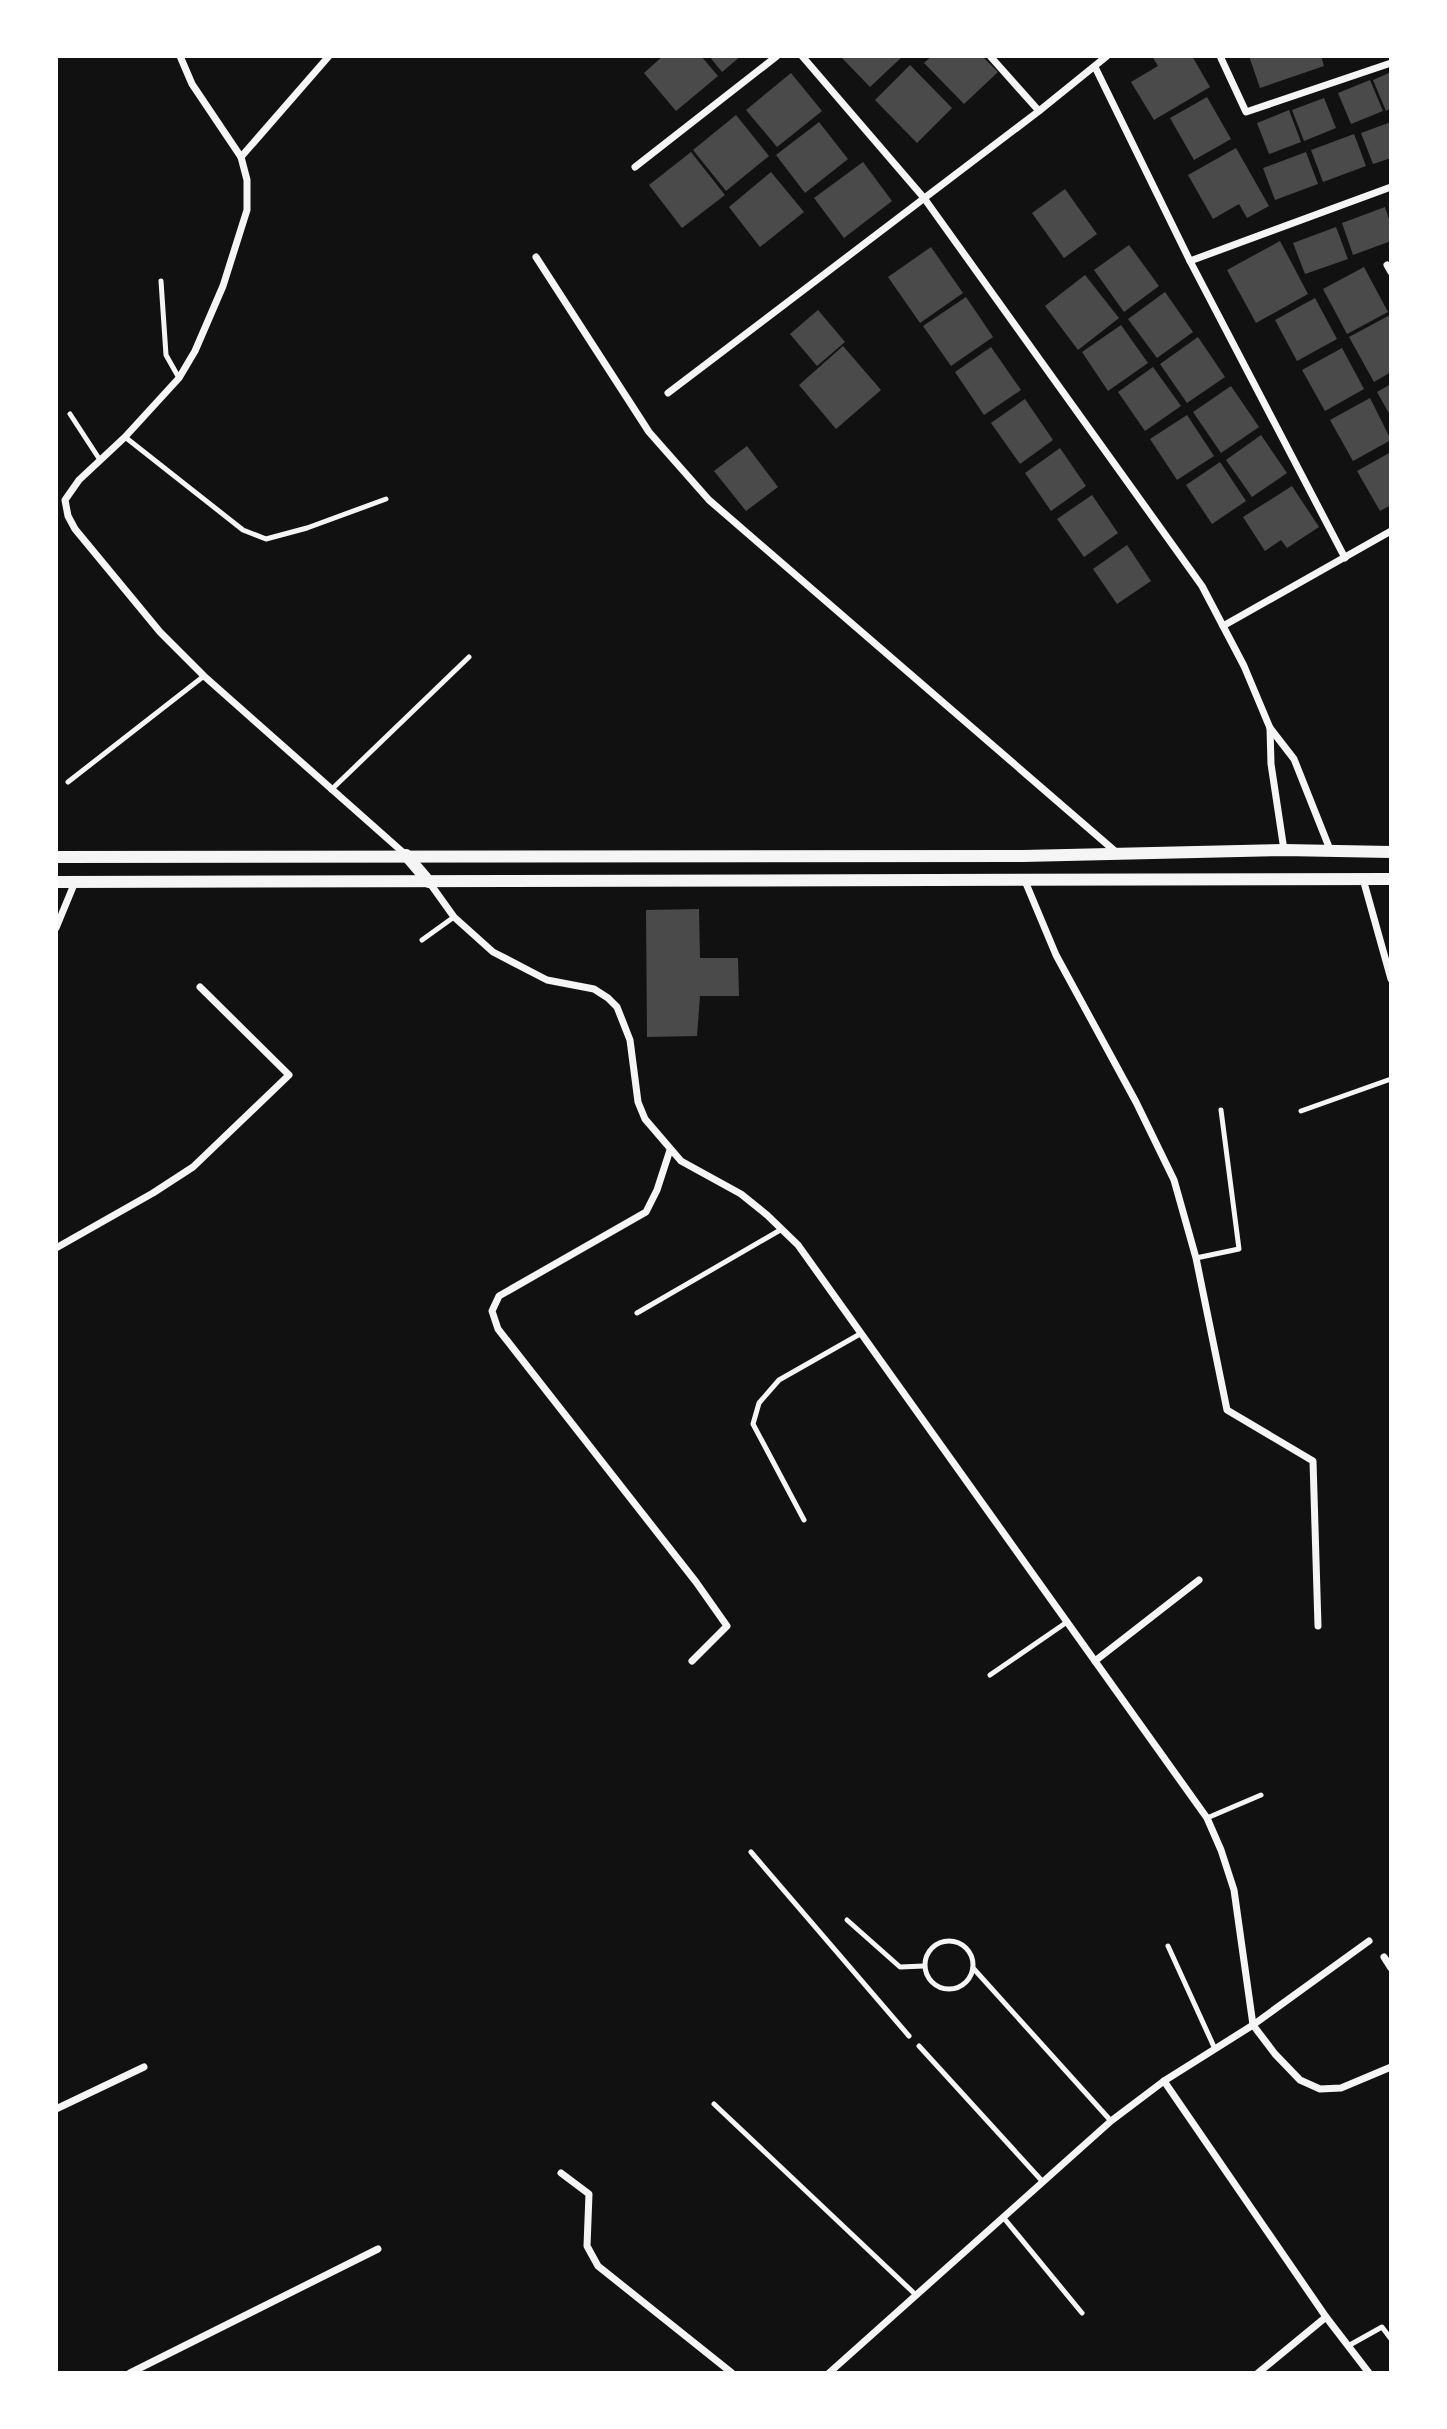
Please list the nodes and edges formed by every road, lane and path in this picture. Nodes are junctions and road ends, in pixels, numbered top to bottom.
1 (180, 56) edge
2 (329, 56) edge
3 (777, 56) edge
4 (802, 56) edge
5 (990, 56) edge
6 (1107, 56) edge
7 (1220, 56) edge
8 (1391, 62) edge
9 (1095, 67) junction
10 (1039, 110) junction
11 (241, 157) junction
12 (635, 167) dead end
13 (1391, 187) edge
14 (924, 198) junction
15 (536, 257) dead end
16 (1190, 261) junction
17 (161, 281) dead end
18 (179, 378) junction
19 (668, 393) dead end
20 (71, 414) dead end
21 (125, 437) junction
22 (100, 460) junction
23 (56, 498) edge
24 (386, 499) dead end
25 (65, 500) junction
26 (1391, 531) edge
27 (1345, 558) junction
28 (1223, 626) junction
29 (468, 657) dead end
30 (204, 676) junction
31 (1270, 728) junction
32 (68, 782) dead end
33 (331, 790) junction
34 (1284, 850) junction
35 (1331, 852) junction
36 (1391, 852) edge
37 (406, 855) junction
38 (1119, 855) junction
39 (56, 857) edge
40 (1363, 879) junction
41 (1391, 879) edge
42 (56, 881) edge
43 (75, 881) junction
44 (1025, 881) junction
45 (429, 882) junction
46 (453, 917) junction
47 (56, 928) edge
48 (422, 940) dead end
49 (1391, 979) edge
50 (200, 987) dead end
51 (1391, 1079) edge
52 (1221, 1110) dead end
53 (1301, 1111) dead end
54 (670, 1150) junction
55 (782, 1230) junction
56 (56, 1248) edge
57 (1196, 1258) junction
58 (637, 1312) dead end
59 (860, 1334) junction
60 (804, 1521) dead end
61 (1199, 1580) dead end
62 (1067, 1622) junction
63 (1318, 1626) dead end
64 (692, 1661) dead end
65 (1095, 1661) junction
66 (990, 1675) dead end
67 (1261, 1795) dead end
68 (1207, 1818) junction
69 (751, 1852) dead end
70 (847, 1920) dead end
71 (1369, 1941) dead end
72 (1168, 1946) dead end
73 (1384, 1957) dead end
74 (924, 1966) junction
75 (973, 1968) junction
76 (1391, 1968) edge
77 (1253, 2025) junction
78 (909, 2036) dead end
79 (919, 2046) dead end
80 (1215, 2049) junction
81 (145, 2067) dead end
82 (1391, 2067) edge
83 (1164, 2081) junction
84 (714, 2104) dead end
85 (56, 2109) edge
86 (1111, 2121) junction
87 (561, 2173) dead end
88 (1043, 2182) junction
89 (1003, 2217) junction
90 (378, 2249) dead end
91 (916, 2295) junction
92 (1082, 2313) dead end
93 (1326, 2317) junction
94 (1391, 2339) edge
95 (1348, 2346) junction
96 (130, 2373) edge
97 (732, 2373) edge
98 (829, 2373) edge
99 (1258, 2373) edge
100 (1368, 2373) edge

1 - 11 street
2 - 11 street
3 - 12 street
4 - 14 street
5 - 10 street
6 - 9 street
7 - 8 street
9 - 10 street
9 - 16 street
10 - 14 street
11 - 18 street
13 - 16 street
14 - 19 street
14 - 28 street
15 - 38 street
16 - 27 street
17 - 18 lane
18 - 21 street
20 - 22 lane
21 - 22 street
21 - 24 lane
22 - 25 street
23 - 25 street
25 - 30 street
26 - 27 street
27 - 28 street
28 - 31 street
29 - 33 lane
30 - 32 lane
30 - 33 street
31 - 34 street
31 - 35 street
33 - 37 street
34 - 35 street
34 - 38 street
35 - 36 street
37 - 38 street
37 - 39 street
37 - 45 street
40 - 41 street
40 - 44 street
40 - 49 street
42 - 43 street
43 - 45 street
43 - 47 street
44 - 45 street
44 - 57 street
45 - 46 street
46 - 48 lane
46 - 54 street
50 - 56 street
51 - 53 lane
52 - 57 lane
54 - 55 street
54 - 64 street
55 - 58 lane
55 - 59 street
57 - 63 street
59 - 60 lane
59 - 62 street
61 - 65 street
62 - 65 street
62 - 66 lane
65 - 68 street
67 - 68 lane
68 - 77 street
69 - 78 lane
70 - 74 lane
71 - 77 street
72 - 80 lane
73 - 76 street
74 - 75 lane
74 - 75 lane
75 - 86 lane
77 - 80 street
77 - 82 street
79 - 88 lane
80 - 83 street
81 - 85 street
83 - 86 street
83 - 93 street
84 - 91 lane
86 - 88 street
87 - 97 street
88 - 89 street
89 - 91 street
89 - 92 lane
90 - 96 street
91 - 98 street
93 - 95 street
93 - 99 street
94 - 95 lane
95 - 100 street

